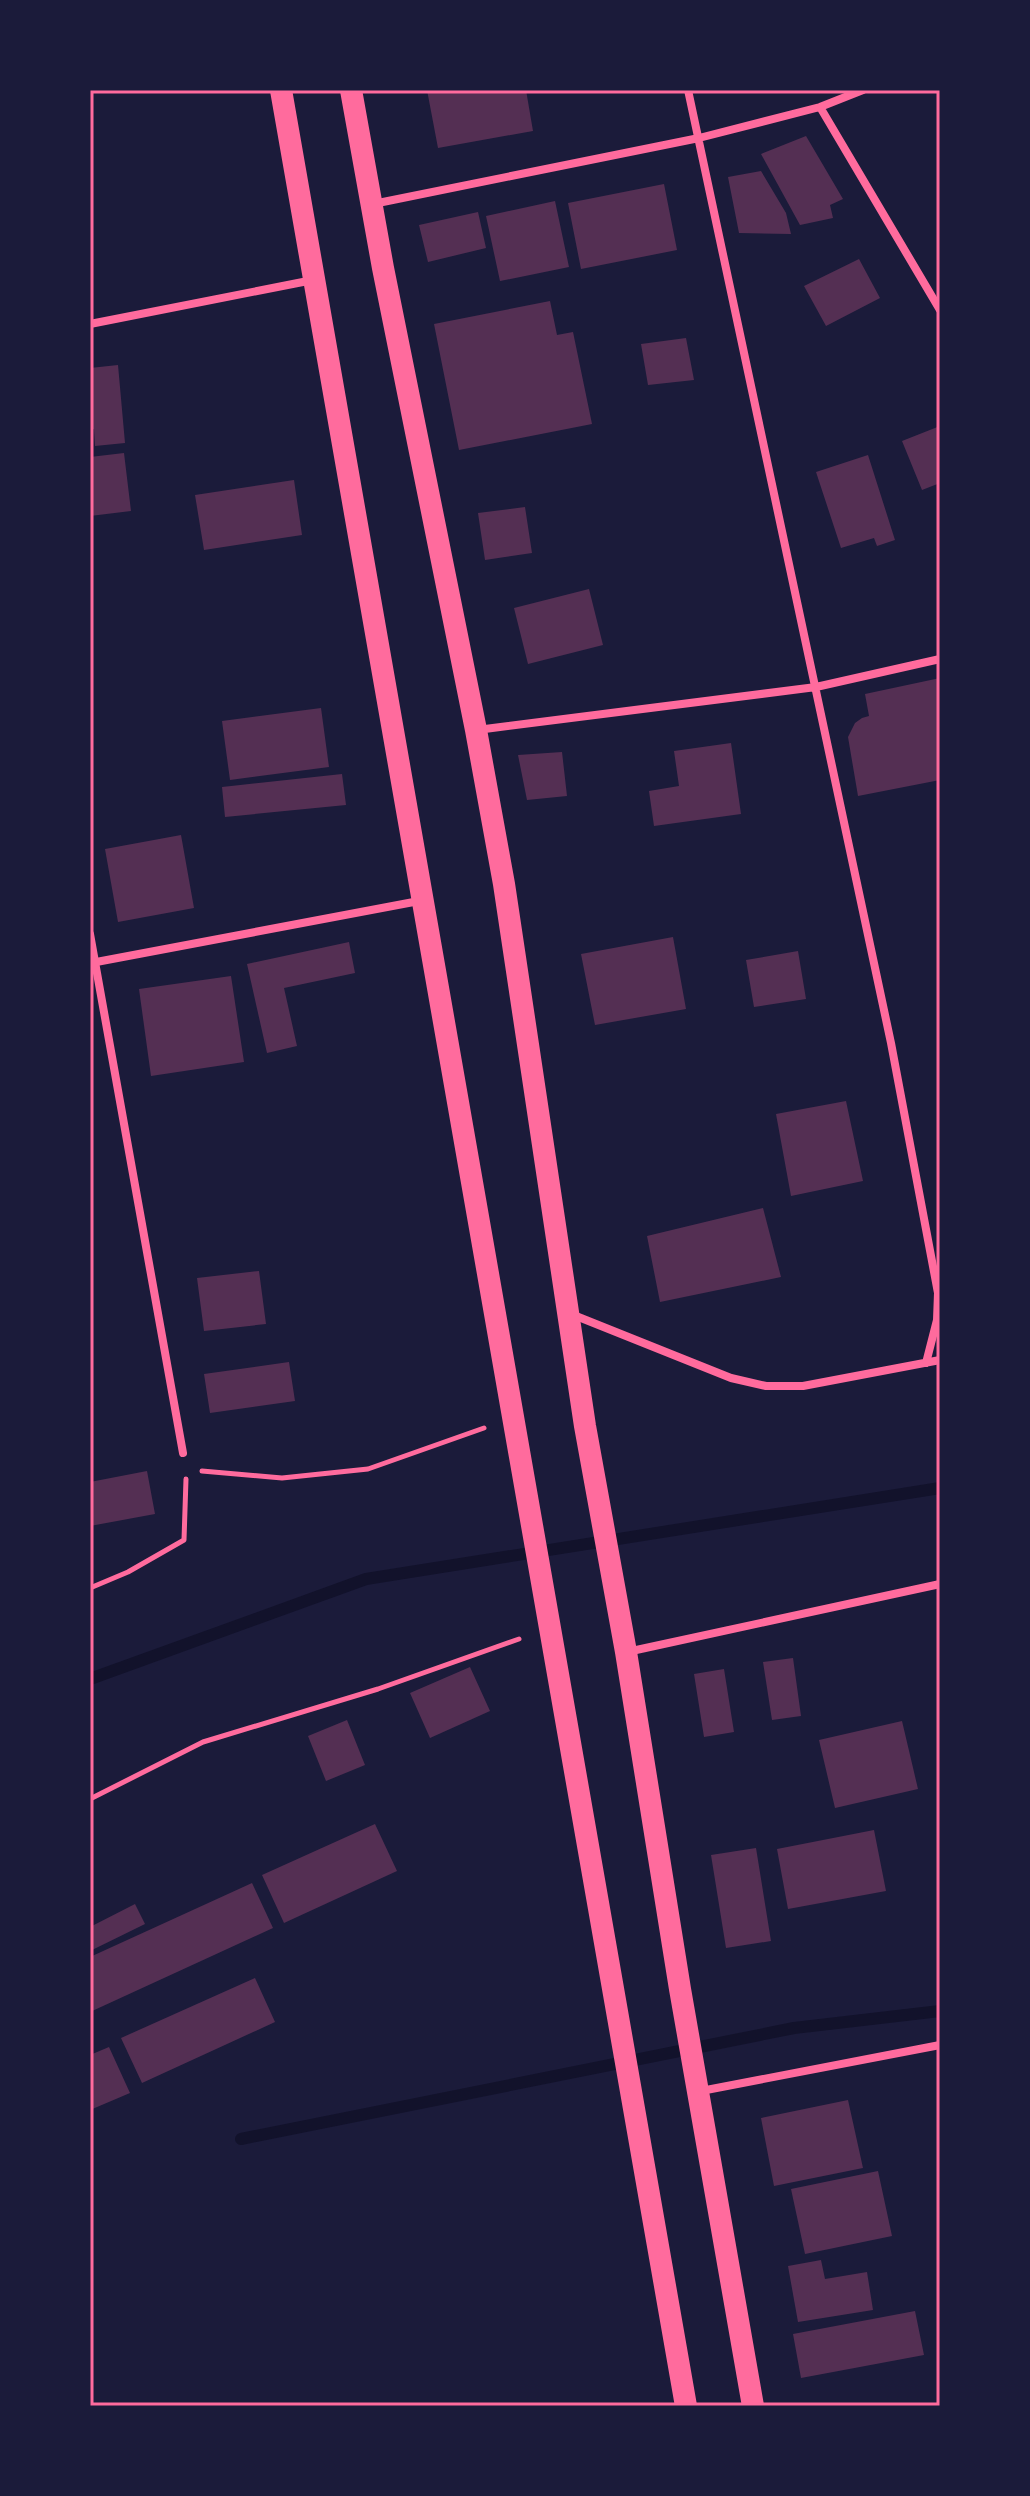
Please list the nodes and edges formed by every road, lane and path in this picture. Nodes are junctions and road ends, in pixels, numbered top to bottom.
1 (281, 90) edge
2 (351, 90) edge
3 (688, 90) edge
4 (863, 90) edge
5 (820, 107) junction
6 (699, 138) junction
7 (372, 204) junction
8 (313, 280) junction
9 (940, 310) edge
10 (90, 324) edge
11 (940, 659) edge
12 (816, 687) junction
13 (476, 730) junction
14 (423, 900) junction
15 (90, 934) edge
16 (92, 962) edge
17 (567, 1312) junction
18 (940, 1360) edge
19 (926, 1363) junction
20 (514, 1427) junction
21 (183, 1453) joint
22 (185, 1470) junction
23 (940, 1584) edge
24 (90, 1588) edge
25 (547, 1618) junction
26 (626, 1652) junction
27 (90, 1799) edge
28 (940, 2045) edge
29 (698, 2091) junction
30 (686, 2406) edge
31 (753, 2406) edge

1 - 8 highway
2 - 7 highway
3 - 6 street
4 - 5 street
5 - 6 street
5 - 9 street
6 - 7 street
6 - 12 street
7 - 13 highway
8 - 10 street
8 - 14 highway
11 - 12 street
12 - 13 street
12 - 19 street
13 - 17 highway
14 - 16 street
14 - 20 highway
15 - 16 street
16 - 21 street
17 - 19 street
17 - 26 highway
18 - 19 street
20 - 22 path
20 - 25 highway
21 - 22 path
22 - 24 path
23 - 26 street
25 - 27 path
25 - 30 highway
26 - 29 highway
28 - 29 street
29 - 31 highway

